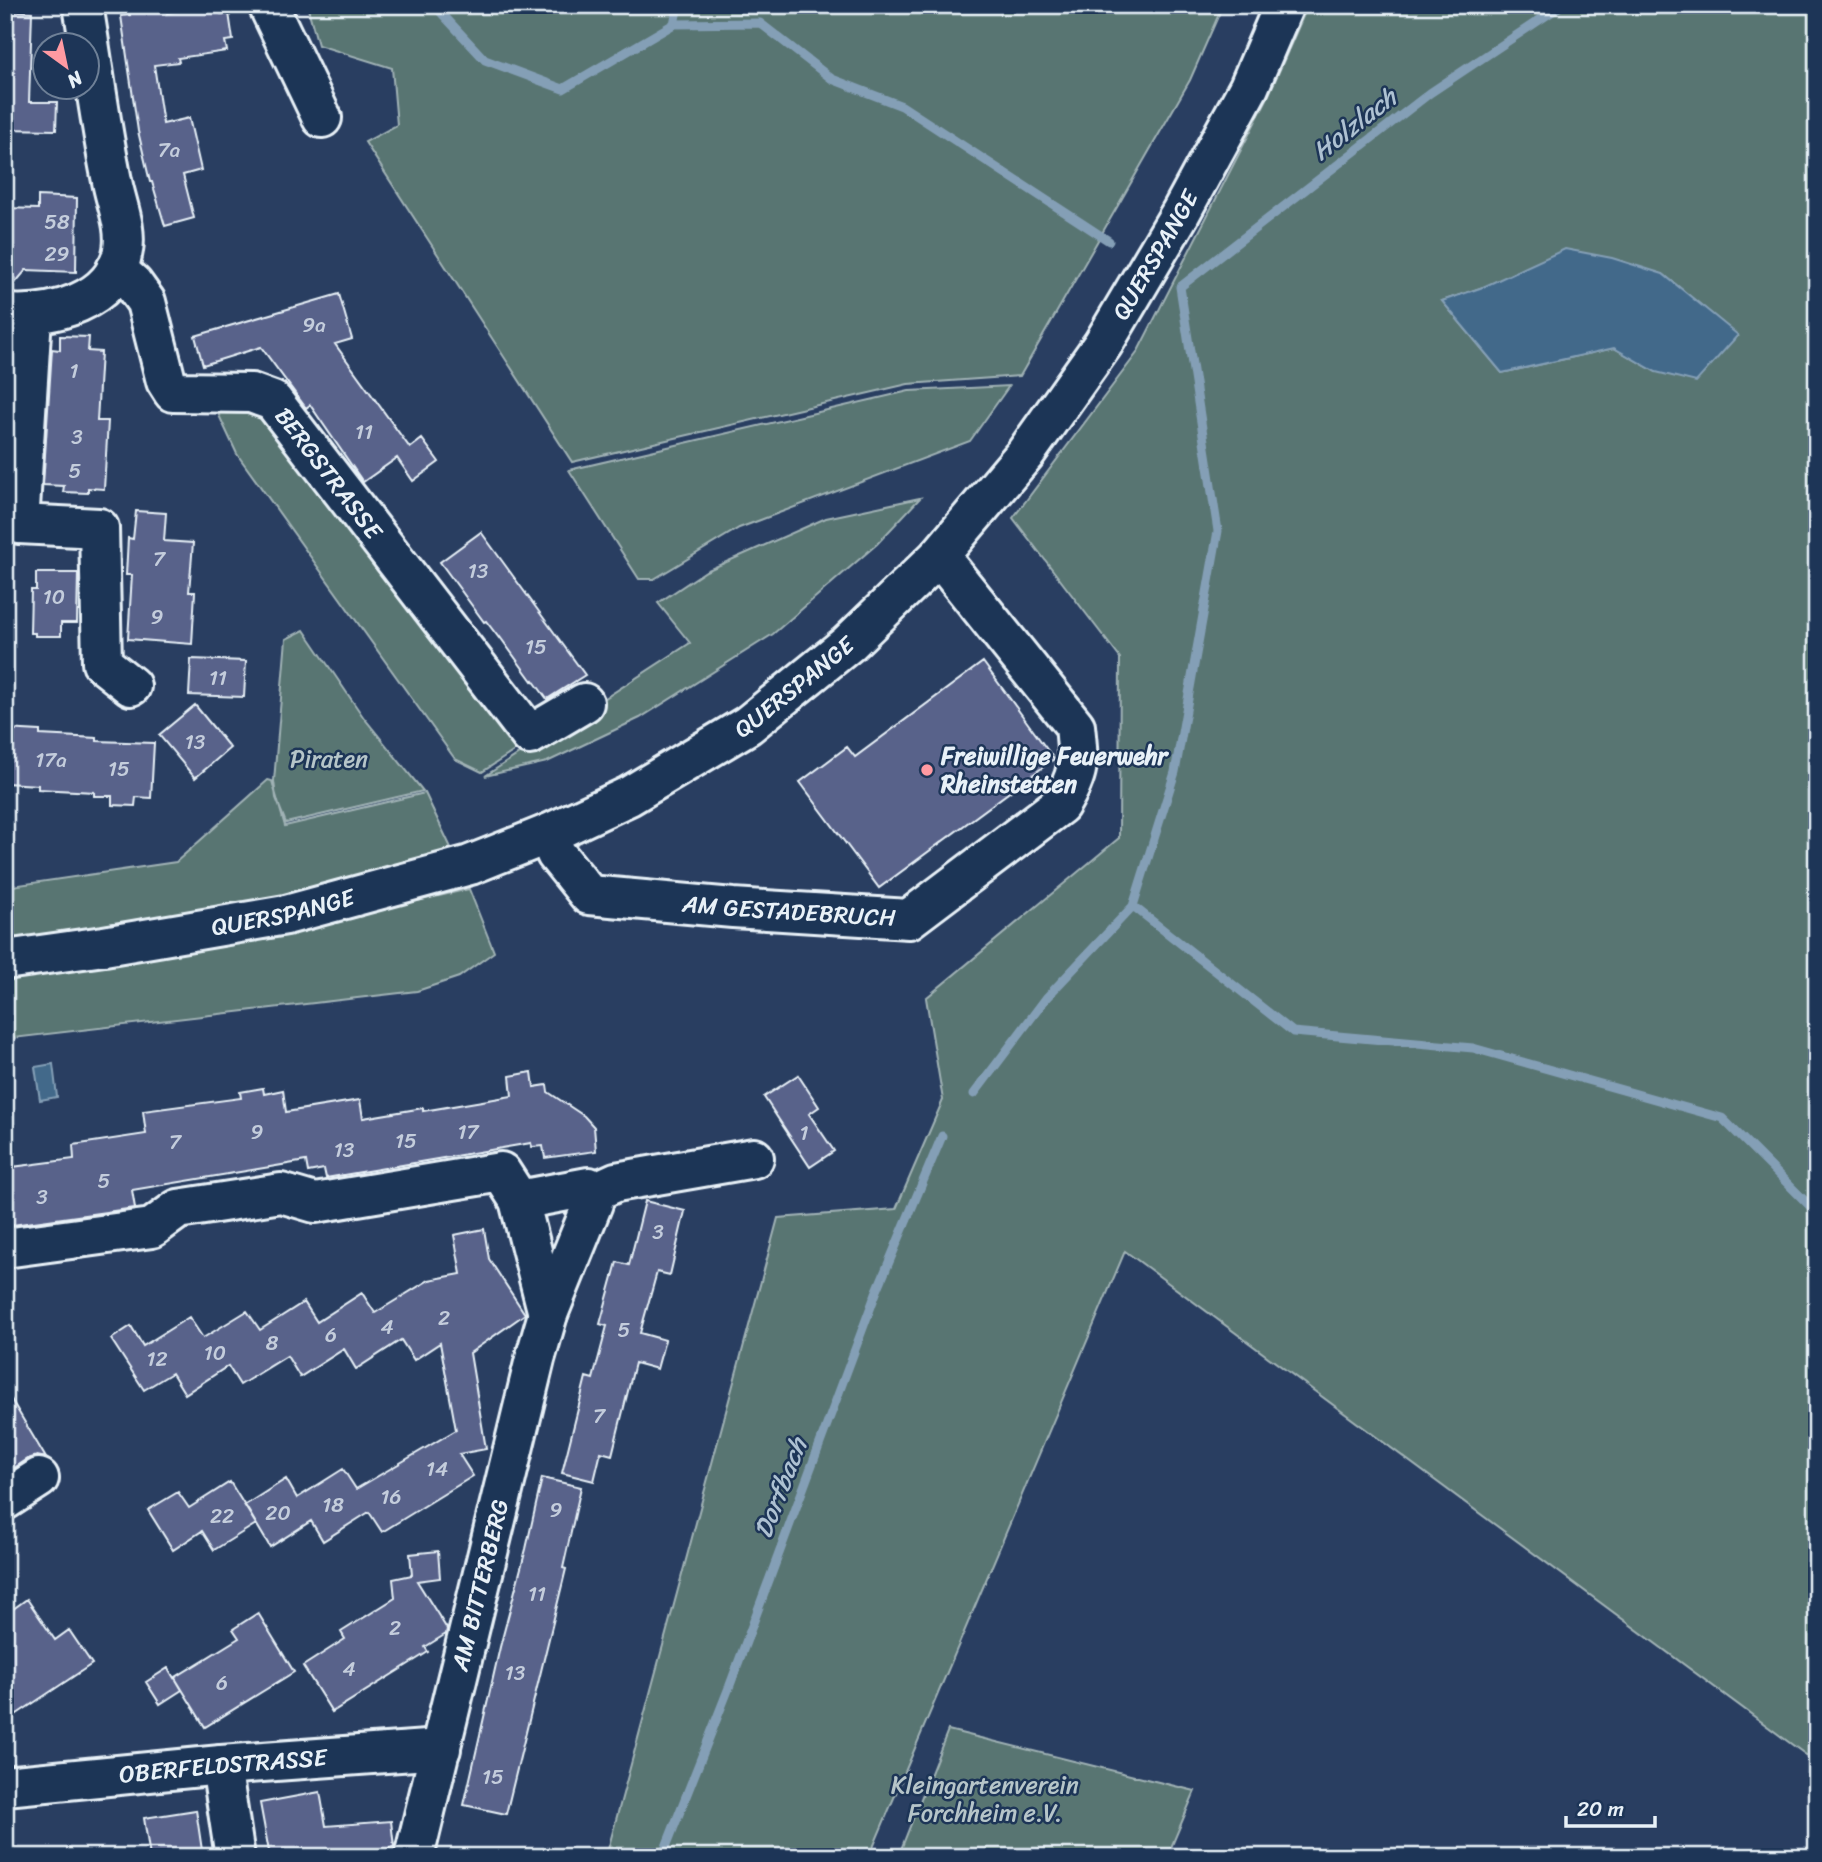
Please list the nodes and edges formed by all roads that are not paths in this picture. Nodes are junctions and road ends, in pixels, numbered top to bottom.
1 (83, 5) edge
2 (268, 5) edge
3 (1284, 5) edge
4 (322, 118) dead end
5 (116, 268) junction
6 (19, 315) edge
7 (939, 556) junction
8 (131, 686) dead end
9 (584, 703) dead end
10 (548, 834) junction
11 (5, 960) edge
12 (754, 1158) dead end
13 (594, 1192) junction
14 (519, 1200) junction
15 (5, 1248) edge
16 (548, 1314) junction
17 (39, 1478) dead end
18 (5, 1500) edge
19 (441, 1749) junction
20 (221, 1765) junction
21 (5, 1786) edge
22 (235, 1857) edge
23 (414, 1857) edge

1 - 5 street
2 - 4 street
3 - 7 street, QUERSPANGE
5 - 6 street
5 - 9 street, BERGSTRASSE
6 - 8 street
7 - 10 street, QUERSPANGE
7 - 10 street, AM GESTADEBRUCH
10 - 11 street, QUERSPANGE
12 - 13 street
13 - 14 street
13 - 16 street, AM BITTERBERG
14 - 15 street
14 - 16 street
16 - 19 street, AM BITTERBERG
17 - 18 street
19 - 20 street, OBERFELDSTRASSE
19 - 23 street, AM BITTERBERG
20 - 21 street, OBERFELDSTRASSE
20 - 22 street

